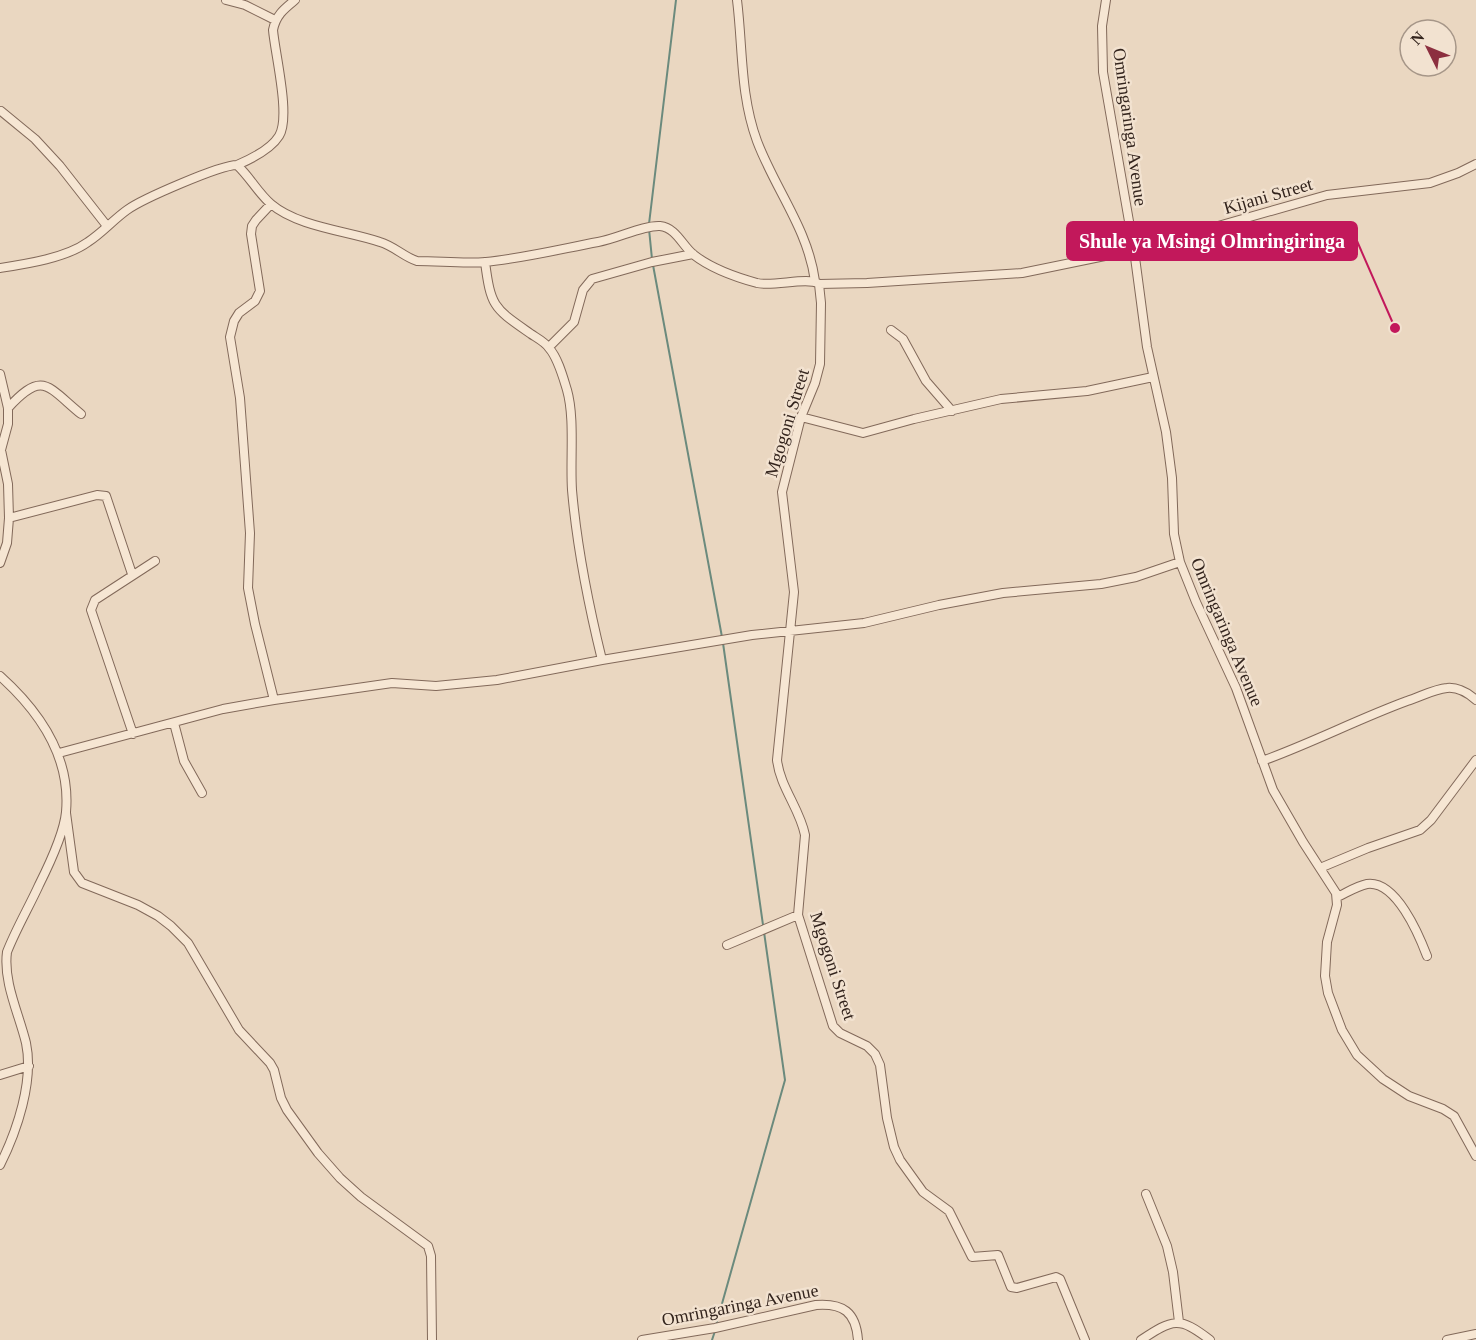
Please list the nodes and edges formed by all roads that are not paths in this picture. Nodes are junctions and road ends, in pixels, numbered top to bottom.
1 (226, 0) edge
2 (295, 0) edge
3 (737, 0) edge
4 (1106, 0) edge
5 (275, 20) junction
6 (1, 111) edge
7 (1476, 164) edge
8 (237, 165) junction
9 (271, 204) junction
10 (106, 226) junction
11 (1134, 250) junction
12 (693, 254) junction
13 (485, 262) junction
14 (0, 268) edge
15 (817, 283) junction
16 (891, 330) dead end
17 (549, 347) junction
18 (0, 374) edge
19 (1153, 377) junction
20 (8, 408) junction
21 (952, 411) junction
22 (81, 414) dead end
23 (801, 417) junction
24 (9, 518) junction
25 (155, 561) dead end
26 (1180, 562) junction
27 (0, 563) edge
28 (132, 574) junction
29 (790, 632) junction
30 (602, 660) junction
31 (0, 676) edge
32 (274, 700) junction
33 (1476, 700) edge
34 (174, 723) junction
35 (133, 734) junction
36 (59, 753) junction
37 (1476, 760) edge
38 (1262, 761) junction
39 (202, 793) dead end
40 (66, 813) junction
41 (1320, 868) junction
42 (1337, 897) junction
43 (798, 915) junction
44 (727, 945) dead end
45 (1427, 956) dead end
46 (29, 1066) junction
47 (0, 1075) edge
48 (1476, 1156) edge
49 (0, 1165) edge
50 (1146, 1194) dead end
51 (1179, 1322) junction
52 (1476, 1334) edge
53 (432, 1340) edge
54 (642, 1340) edge
55 (858, 1340) edge
56 (1085, 1340) edge
57 (1141, 1340) edge
58 (1210, 1340) edge
59 (1447, 1340) edge

1 - 5 street
2 - 5 street
3 - 15 street, Mgogoni Street
4 - 11 street, Omringaringa Avenue
5 - 8 street
6 - 10 street
7 - 11 street, Kijani Street
8 - 9 street
8 - 10 street
9 - 13 street
9 - 32 street
10 - 14 street
11 - 15 street, Kijani Street
11 - 19 street, Omringaringa Avenue
12 - 13 street
12 - 15 street
12 - 17 street
13 - 17 street
15 - 23 street, Mgogoni Street
16 - 21 street
17 - 30 street
18 - 20 street
19 - 21 street
19 - 26 street, Omringaringa Avenue
20 - 22 street
20 - 24 street
21 - 23 street
23 - 29 street, Mgogoni Street
24 - 27 street
24 - 28 street
25 - 28 street
26 - 29 street
26 - 38 street, Omringaringa Avenue
28 - 35 street
29 - 30 street
29 - 43 street, Mgogoni Street
30 - 32 street
31 - 36 street
32 - 34 street
33 - 38 street
34 - 35 street
34 - 39 street
35 - 36 street
36 - 40 street
37 - 41 street
38 - 41 street, Omringaringa Avenue
40 - 46 street
40 - 53 street
41 - 42 street, Omringaringa Avenue
42 - 45 street
42 - 48 street
43 - 44 street
43 - 56 street, Mgogoni Street
46 - 47 street
46 - 49 street
50 - 51 street
51 - 57 street
51 - 58 street
52 - 59 street
54 - 55 street, Omringaringa Avenue

